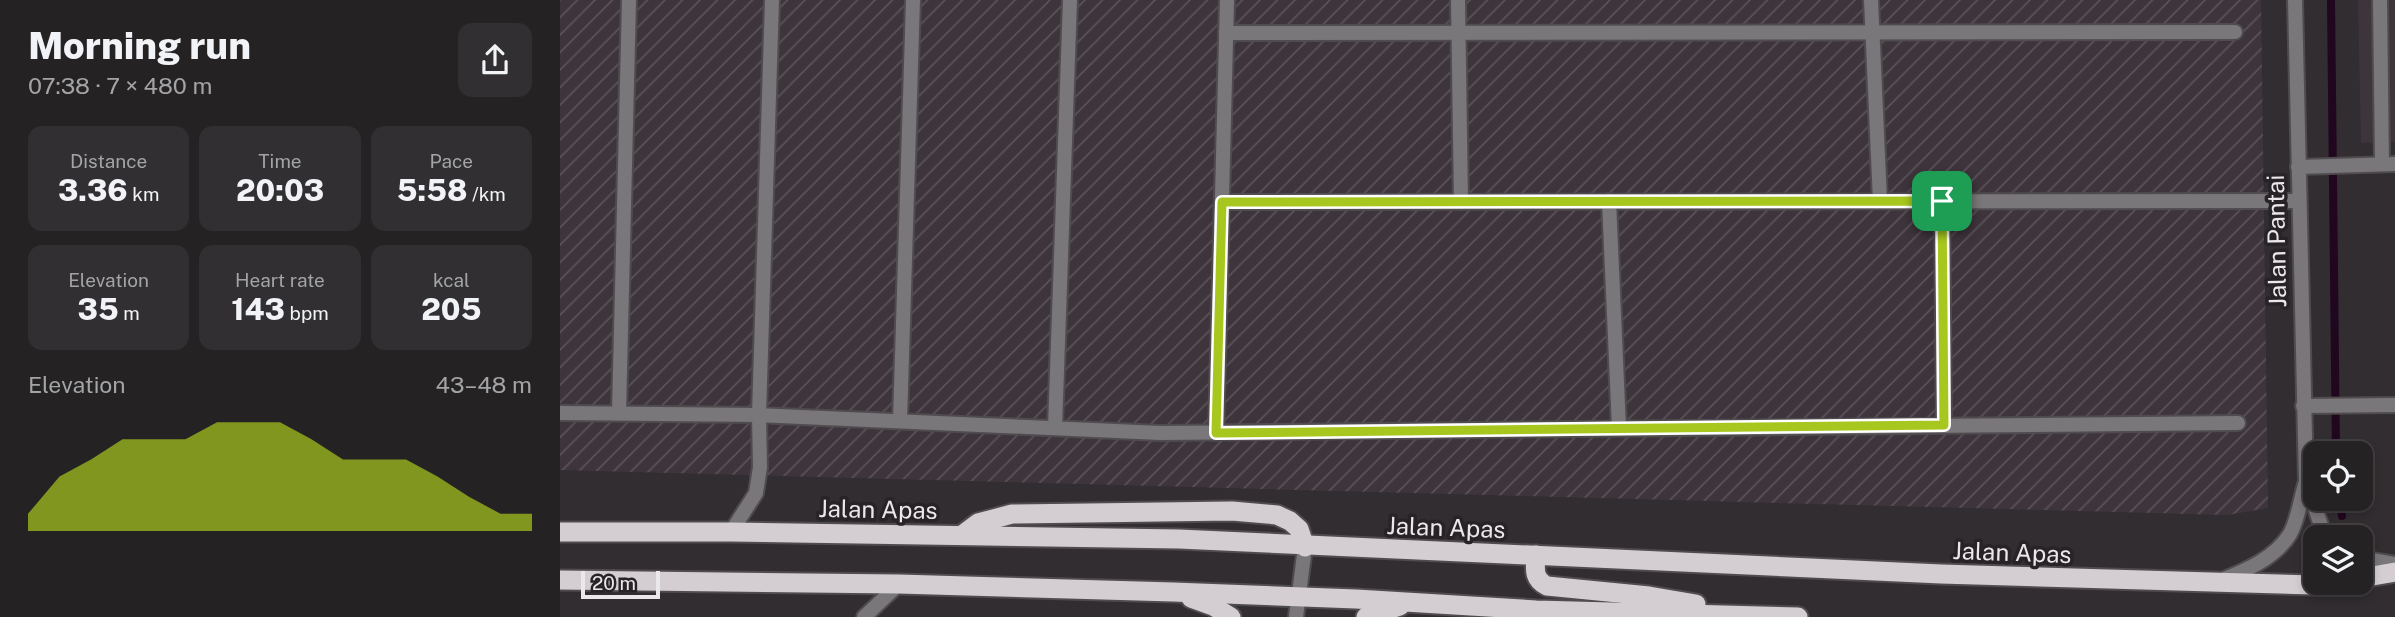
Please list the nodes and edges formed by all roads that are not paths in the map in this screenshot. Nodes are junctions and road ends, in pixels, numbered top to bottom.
1 (629, 0) edge
2 (772, 0) edge
3 (913, 0) edge
4 (1070, 0) edge
5 (1227, 0) edge
6 (1458, 0) edge
7 (1871, 0) edge
8 (2295, 0) edge
9 (2380, 0) edge
10 (1872, 32) junction
11 (2235, 32) dead end
12 (1226, 33) junction
13 (1459, 33) junction
14 (2389, 164) edge
15 (2298, 167) junction
16 (1609, 201) junction
17 (1880, 201) junction
18 (1942, 201) junction
19 (2298, 201) junction
20 (1222, 202) junction
21 (1461, 202) junction
22 (2395, 405) edge
23 (2303, 406) junction
24 (560, 413) edge
25 (619, 413) junction
26 (759, 415) junction
27 (900, 421) junction
28 (2238, 423) dead end
29 (1944, 425) junction
30 (1055, 428) junction
31 (1619, 428) junction
32 (1216, 433) junction
33 (2304, 441) edge
34 (2303, 488) edge
35 (560, 532) edge
36 (731, 532) junction
37 (962, 535) junction
38 (1305, 547) junction
39 (1536, 555) junction
40 (2373, 560) edge
41 (2395, 564) edge
42 (2395, 572) edge
43 (2373, 576) edge
44 (560, 580) edge
45 (899, 584) junction
46 (2212, 584) junction
47 (2303, 585) edge
48 (1173, 592) junction
49 (1299, 596) junction
50 (1414, 602) junction
51 (1513, 613) edge
52 (1535, 613) edge
53 (1773, 616) edge
54 (864, 617) edge
55 (1231, 617) edge
56 (1296, 617) edge
57 (1366, 617) edge
58 (1798, 617) edge

1 - 25 street
2 - 26 street
3 - 27 street
4 - 30 street
5 - 12 street
6 - 13 street
7 - 10 street
8 - 15 street, Jalan Pantai
9 - 14 street
10 - 11 street
10 - 13 street
10 - 17 street
12 - 13 street
12 - 20 street
13 - 21 street
14 - 15 street
15 - 19 street, Jalan Pantai
16 - 17 street
16 - 21 street
16 - 31 street
17 - 18 street
18 - 19 street
18 - 29 street
19 - 23 street, Jalan Pantai
20 - 21 street
20 - 32 street
22 - 23 street
23 - 33 street, Jalan Pantai
24 - 25 street
25 - 26 street
26 - 27 street
26 - 36 street
27 - 30 street
28 - 29 street
29 - 31 street
30 - 32 street
31 - 32 street
34 - 46 street
35 - 36 highway, Jalan Apas
36 - 37 highway, Jalan Apas
37 - 38 highway, Jalan Apas
37 - 38 highway
38 - 39 highway, Jalan Apas
38 - 49 street
39 - 46 highway, Jalan Apas
39 - 53 highway
40 - 41 street
42 - 43 highway
44 - 45 highway
45 - 48 highway
45 - 54 street
46 - 47 highway, Jalan Apas
48 - 49 highway
48 - 55 highway
49 - 50 highway
49 - 56 street
50 - 51 highway
50 - 57 highway
51 - 52 highway
52 - 53 highway
53 - 58 highway

